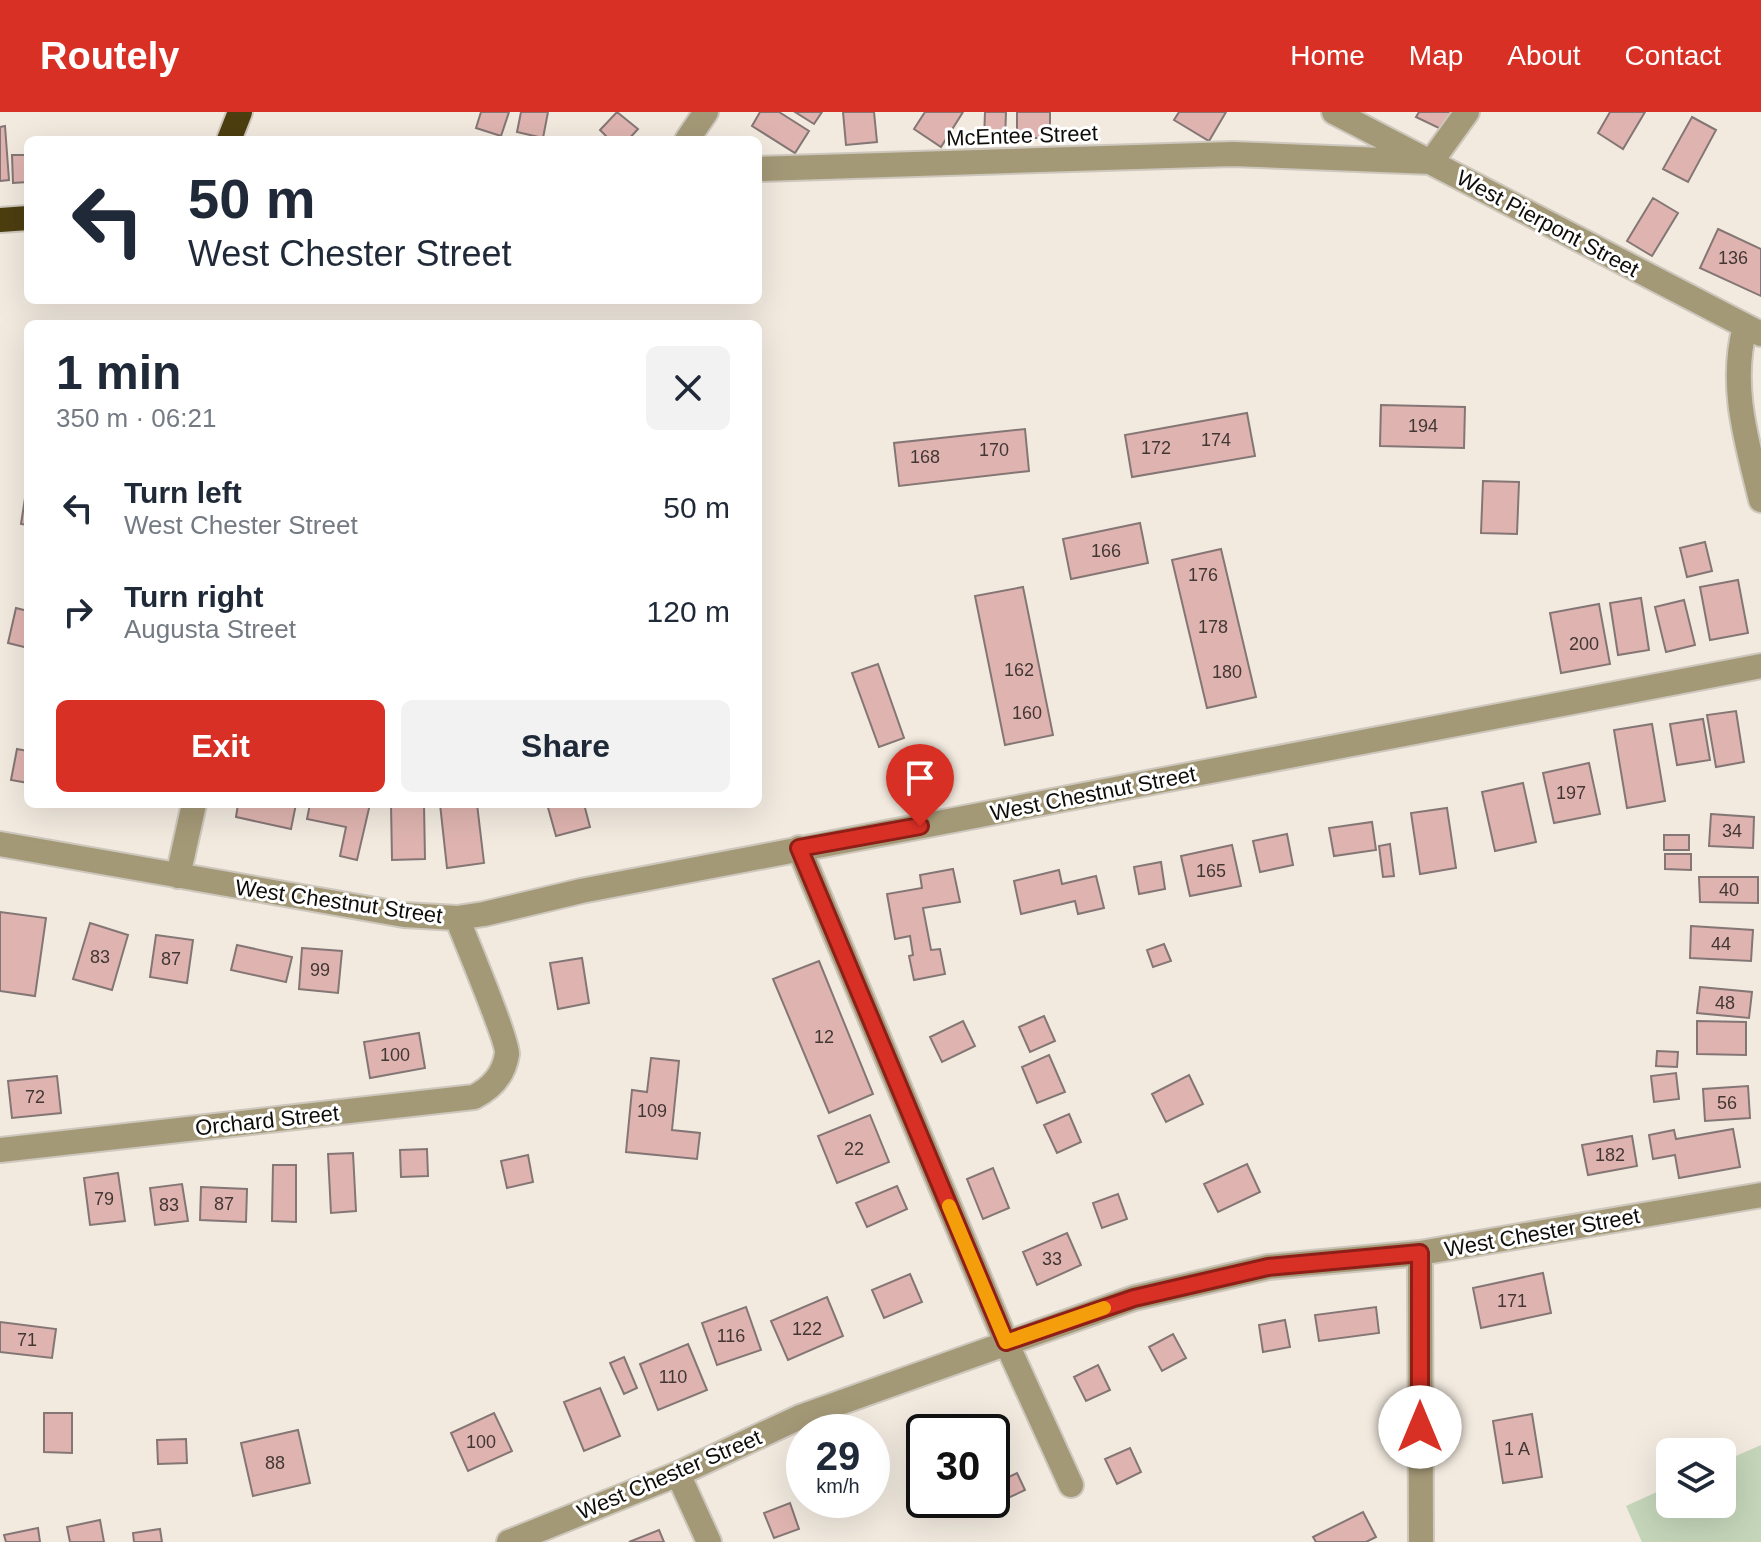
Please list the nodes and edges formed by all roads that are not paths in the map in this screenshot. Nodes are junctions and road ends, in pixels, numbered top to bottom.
1 (240, 112) edge
2 (706, 112) edge
3 (1334, 112) edge
4 (1467, 112) edge
5 (231, 136) edge
6 (690, 136) edge
7 (1431, 162) junction
8 (762, 169) edge
9 (24, 218) edge
10 (0, 220) edge
11 (1753, 330) edge
12 (1754, 429) edge
13 (1761, 500) edge
14 (1761, 666) edge
15 (193, 808) edge
16 (0, 844) edge
17 (799, 848) junction
18 (178, 876) junction
19 (457, 918) junction
20 (0, 1150) edge
21 (1761, 1195) edge
22 (1420, 1253) junction
23 (1006, 1342) junction
24 (678, 1474) junction
25 (1071, 1485) dead end
26 (509, 1542) edge
27 (709, 1542) edge
28 (1421, 1542) edge

1 - 5 highway
2 - 6 street
3 - 7 street, West Pierpont Street
4 - 7 street
7 - 8 street, McEntee Street
7 - 11 street, West Pierpont Street
9 - 10 highway
11 - 12 street
12 - 13 street
14 - 17 street, West Chestnut Street
15 - 18 street
16 - 18 street, West Chestnut Street
17 - 19 street, West Chestnut Street
17 - 23 street
18 - 19 street, West Chestnut Street
19 - 20 street, Orchard Street
21 - 22 street, West Chester Street
22 - 23 street, West Chester Street
22 - 28 street
23 - 24 street, West Chester Street
23 - 25 street
24 - 26 street, West Chester Street
24 - 27 street

